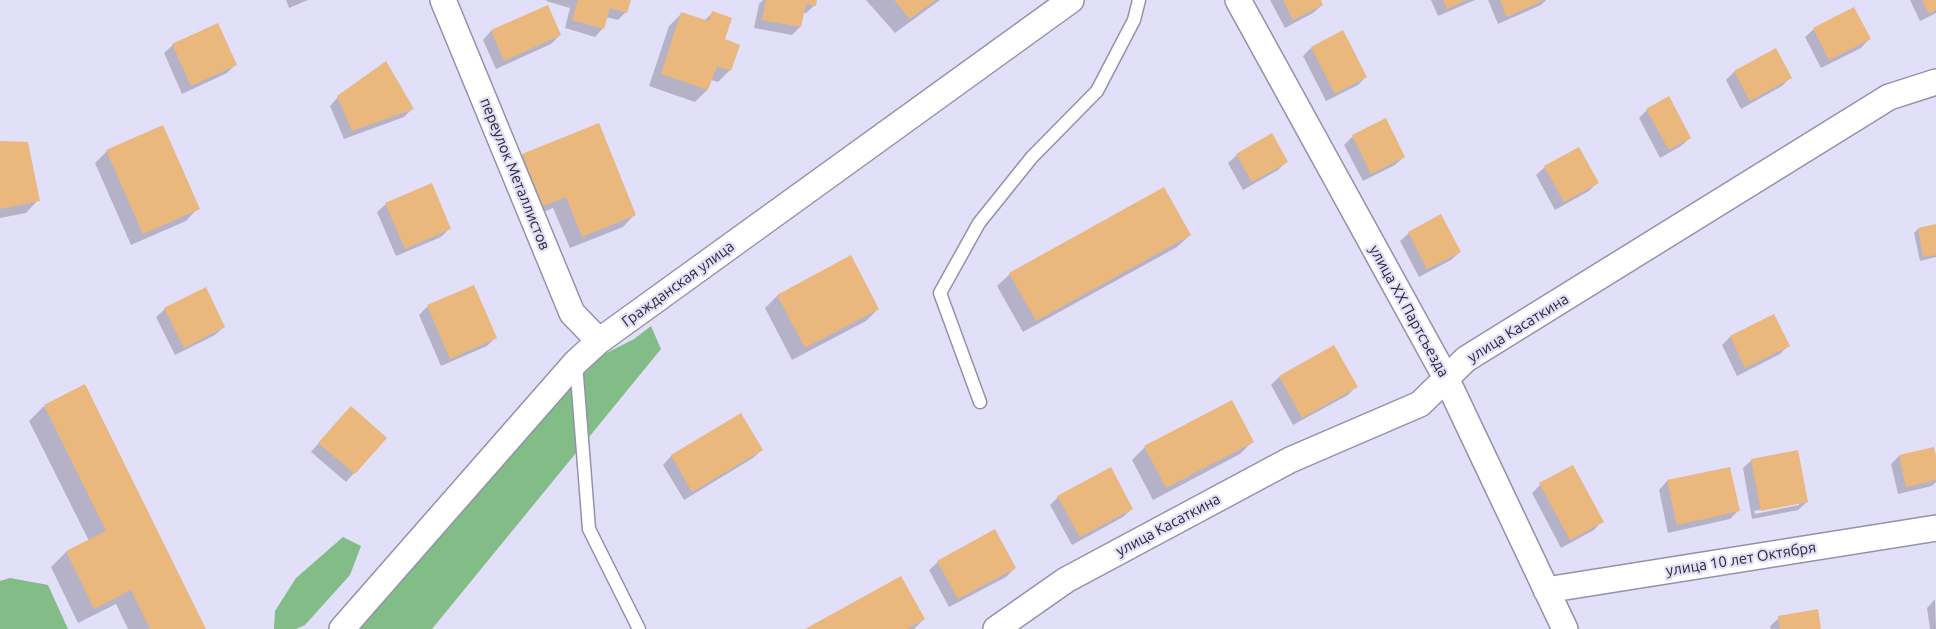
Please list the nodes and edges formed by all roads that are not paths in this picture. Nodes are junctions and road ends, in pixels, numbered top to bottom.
1 (442, 0) edge
2 (1071, 0) edge
3 (1139, 0) edge
4 (1238, 0) edge
5 (1936, 82) edge
6 (599, 341) junction
7 (576, 362) junction
8 (1446, 378) junction
9 (980, 402) dead end
10 (1936, 528) edge
11 (1546, 590) junction
12 (342, 629) edge
13 (638, 629) edge
14 (996, 629) edge
15 (1566, 629) edge

1 - 6 street, переулок Металлистов
2 - 6 street, Гражданская улица
3 - 9 lane
4 - 8 street, улица XX Партсъезда
5 - 8 street, улица Касаткина
6 - 7 street, Гражданская улица
7 - 12 street, Гражданская улица
7 - 13 lane
8 - 11 street, улица XX Партсъезда
8 - 14 street, улица Касаткина
10 - 11 street, улица 10 лет Октября
11 - 15 street, улица XX Партсъезда

